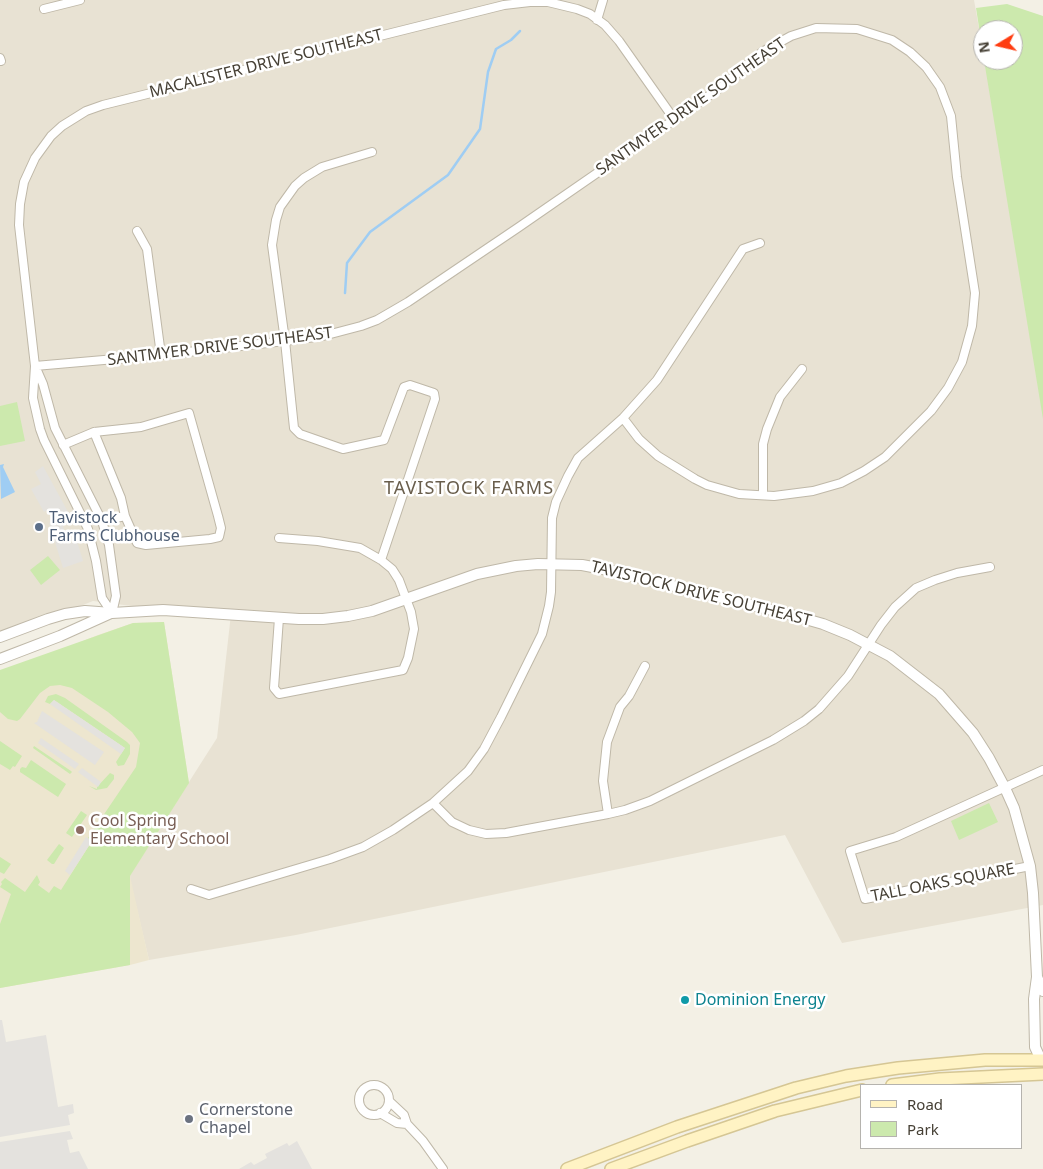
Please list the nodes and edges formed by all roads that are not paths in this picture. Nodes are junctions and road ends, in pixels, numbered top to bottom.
1 (80, 0) edge
2 (603, 0) edge
3 (44, 9) dead end
4 (597, 20) junction
5 (674, 119) junction
6 (372, 152) dead end
7 (137, 231) dead end
8 (760, 243) dead end
9 (285, 341) junction
10 (161, 355) junction
11 (35, 366) junction
12 (802, 369) dead end
13 (623, 418) junction
14 (94, 432) junction
15 (63, 445) junction
16 (763, 495) junction
17 (125, 516) junction
18 (102, 521) junction
19 (279, 538) dead end
20 (381, 560) junction
21 (552, 564) junction
22 (990, 567) dead end
23 (406, 599) junction
24 (112, 613) junction
25 (278, 618) junction
26 (0, 637) edge
27 (870, 644) junction
28 (0, 659) edge
29 (645, 666) dead end
30 (1043, 770) edge
31 (1005, 788) junction
32 (433, 803) junction
33 (608, 814) junction
34 (1030, 866) junction
35 (191, 889) dead end
36 (1037, 977) junction
37 (1043, 991) edge
38 (1042, 1058) edge
39 (1043, 1074) edge
40 (900, 1084) edge
41 (860, 1090) edge
42 (389, 1101) junction
43 (380, 1113) junction
44 (407, 1124) junction
45 (443, 1169) edge
46 (568, 1169) edge
47 (611, 1169) edge

1 - 3 street
2 - 4 street
4 - 5 street, MACALISTER DRIVE SOUTHEAST
4 - 11 street, MACALISTER DRIVE SOUTHEAST
5 - 9 street, SANTMYER DRIVE SOUTHEAST
5 - 16 street, SANTMYER DRIVE SOUTHEAST
6 - 9 street
7 - 10 street
8 - 13 street
9 - 10 street, SANTMYER DRIVE SOUTHEAST
9 - 20 street
10 - 11 street, SANTMYER DRIVE SOUTHEAST
11 - 15 street, MACALISTER DRIVE SOUTHEAST
11 - 24 street, MACALISTER DRIVE SOUTHEAST
12 - 16 street
13 - 16 street, SANTMYER DRIVE SOUTHEAST
13 - 21 street
14 - 15 street
14 - 17 street
14 - 17 street
15 - 18 street, MACALISTER DRIVE SOUTHEAST
17 - 18 street
18 - 24 street, MACALISTER DRIVE SOUTHEAST
19 - 20 street
20 - 23 street
21 - 23 street, TAVISTOCK DRIVE SOUTHEAST
21 - 27 street, TAVISTOCK DRIVE SOUTHEAST
21 - 32 street
22 - 27 street
23 - 25 street, TAVISTOCK DRIVE SOUTHEAST
23 - 25 street
24 - 25 street, TAVISTOCK DRIVE SOUTHEAST
24 - 26 street, TAVISTOCK DRIVE SOUTHEAST
24 - 28 street, TAVISTOCK DRIVE SOUTHEAST
27 - 31 street, TAVISTOCK DRIVE SOUTHEAST
27 - 33 street
29 - 33 street
30 - 31 street
31 - 34 street, TAVISTOCK DRIVE SOUTHEAST
31 - 34 street, TALL OAKS SQUARE
32 - 33 street
32 - 35 street
34 - 36 street, TAVISTOCK DRIVE SOUTHEAST
36 - 37 street, TAVISTOCK DRIVE SOUTHEAST
36 - 38 street, TAVISTOCK DRIVE SOUTHEAST
38 - 46 main road
39 - 40 main road
41 - 47 main road
42 - 43 street
42 - 43 street
42 - 44 street
43 - 44 street
44 - 45 street

